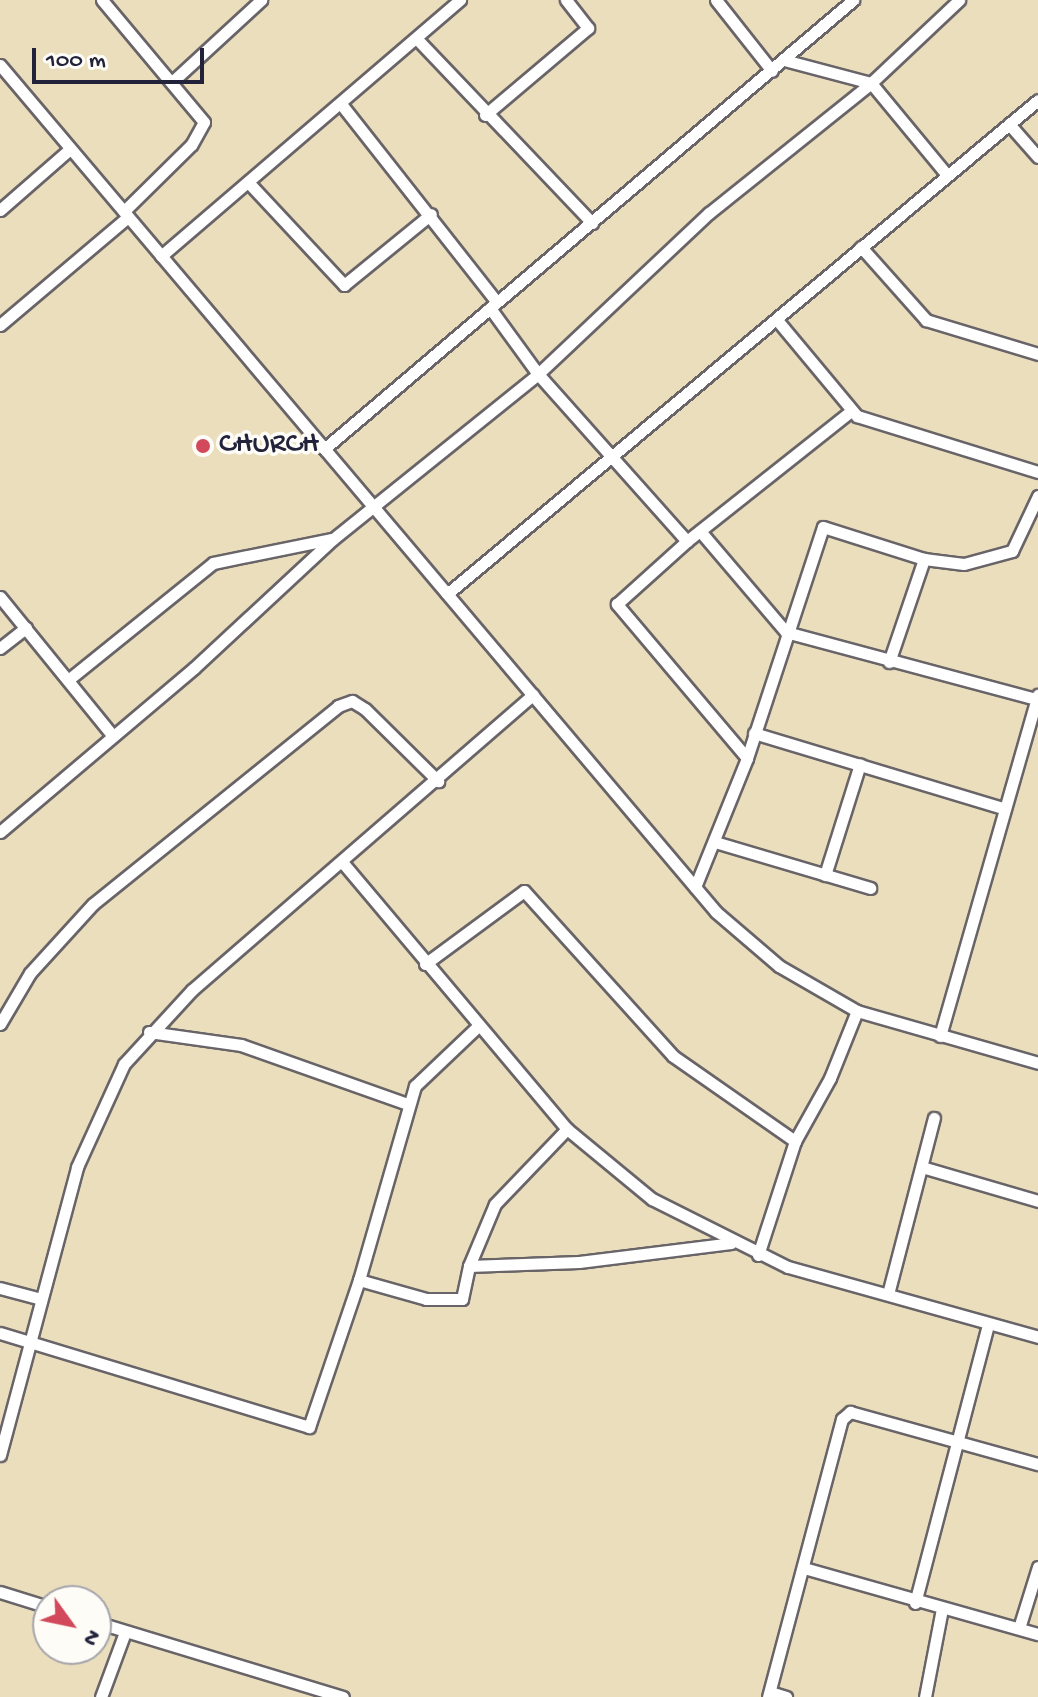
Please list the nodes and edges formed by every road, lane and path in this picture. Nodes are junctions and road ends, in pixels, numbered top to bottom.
1 (102, 0) edge
2 (261, 0) edge
3 (460, 0) edge
4 (566, 0) edge
5 (716, 0) edge
6 (853, 0) edge
7 (959, 0) edge
8 (417, 39) junction
9 (784, 60) junction
10 (0, 65) edge
11 (772, 71) junction
12 (173, 81) junction
13 (871, 83) junction
14 (1038, 100) edge
15 (341, 104) junction
16 (485, 115) junction
17 (1009, 124) junction
18 (70, 149) junction
19 (1038, 157) edge
20 (947, 175) junction
21 (248, 182) junction
22 (0, 210) edge
23 (126, 214) junction
24 (431, 214) junction
25 (592, 223) junction
26 (861, 247) junction
27 (161, 256) junction
28 (494, 305) junction
29 (777, 320) junction
30 (0, 325) edge
31 (1038, 354) edge
32 (538, 374) junction
33 (851, 411) junction
34 (324, 449) junction
35 (613, 457) junction
36 (1038, 472) edge
37 (1038, 496) edge
38 (375, 507) junction
39 (700, 531) junction
40 (333, 539) junction
41 (687, 541) junction
42 (924, 559) junction
43 (447, 594) junction
44 (0, 597) edge
45 (26, 628) junction
46 (786, 632) junction
47 (0, 648) edge
48 (889, 662) junction
49 (68, 680) junction
50 (533, 695) junction
51 (1037, 696) edge
52 (754, 733) junction
53 (113, 736) junction
54 (747, 758) junction
55 (860, 764) junction
56 (438, 781) junction
57 (1005, 809) junction
58 (0, 832) edge
59 (715, 842) junction
60 (343, 863) junction
61 (825, 875) junction
62 (695, 887) junction
63 (870, 888) dead end
64 (425, 964) junction
65 (857, 1011) junction
66 (0, 1024) edge
67 (477, 1027) junction
68 (149, 1032) junction
69 (940, 1036) junction
70 (1038, 1063) edge
71 (408, 1104) junction
72 (934, 1118) dead end
73 (567, 1129) junction
74 (795, 1141) junction
75 (922, 1167) junction
76 (1038, 1201) edge
77 (732, 1243) junction
78 (758, 1255) junction
79 (469, 1266) junction
80 (359, 1280) junction
81 (0, 1288) edge
82 (888, 1294) junction
83 (41, 1299) junction
84 (988, 1324) junction
85 (0, 1333) edge
86 (1038, 1337) edge
87 (30, 1343) junction
88 (958, 1442) junction
89 (0, 1455) edge
90 (1038, 1464) edge
91 (1038, 1567) edge
92 (804, 1568) junction
93 (0, 1592) edge
94 (32, 1602) edge
95 (915, 1603) junction
96 (942, 1609) junction
97 (112, 1628) edge
98 (1019, 1628) junction
99 (125, 1632) junction
100 (1038, 1634) edge
101 (769, 1694) edge
102 (101, 1697) edge
103 (343, 1697) edge
104 (786, 1697) edge
105 (925, 1697) edge

1 - 12 street
2 - 12 street
3 - 8 street
4 - 16 street
5 - 11 street
6 - 9 street
7 - 13 street
8 - 15 street
8 - 16 street
9 - 11 street
9 - 13 street
10 - 18 street
11 - 25 street
12 - 23 street
13 - 20 street
13 - 32 street
14 - 17 street
15 - 21 street
15 - 24 street
16 - 25 street
17 - 19 street
17 - 20 street
18 - 22 street
18 - 23 street
20 - 26 street
21 - 24 street
21 - 27 street
23 - 27 street
23 - 30 street
24 - 28 street
25 - 28 street
26 - 29 street
26 - 31 street
27 - 34 street
28 - 32 street
28 - 34 street
29 - 33 street
29 - 35 street
32 - 35 street
32 - 38 street
33 - 36 street
33 - 39 street
34 - 38 street
35 - 41 street
35 - 43 street
37 - 42 street
38 - 40 street
38 - 43 street
39 - 41 street
39 - 46 street
40 - 49 street
40 - 53 street
41 - 54 street
42 - 46 street
42 - 48 street
43 - 50 street
44 - 45 street
45 - 47 street
45 - 49 street
46 - 48 street
46 - 52 street
48 - 51 street
49 - 53 street
50 - 56 street
50 - 62 street
51 - 57 street
52 - 54 street
52 - 55 street
53 - 58 street
54 - 59 street
55 - 57 street
55 - 61 street
56 - 60 street
56 - 66 street
57 - 69 street
59 - 61 street
59 - 62 street
60 - 64 street
60 - 68 street
61 - 63 street
62 - 65 street
64 - 67 street
64 - 74 street
65 - 69 street
65 - 74 street
67 - 71 street
67 - 73 street
68 - 71 street
68 - 83 street
69 - 70 street
71 - 80 street
72 - 75 street
73 - 77 street
73 - 79 street
74 - 78 street
75 - 76 street
75 - 82 street
77 - 78 street
77 - 79 street
78 - 82 street
79 - 80 street
80 - 87 street
81 - 83 street
82 - 84 street
83 - 87 street
84 - 86 street
84 - 88 street
85 - 87 street
87 - 89 street
88 - 90 street
88 - 92 street
88 - 95 street
91 - 98 street
92 - 95 street
92 - 101 street
93 - 94 street
95 - 96 street
96 - 98 street
96 - 105 street
97 - 99 street
98 - 100 street
99 - 102 street
99 - 103 street
101 - 104 street

